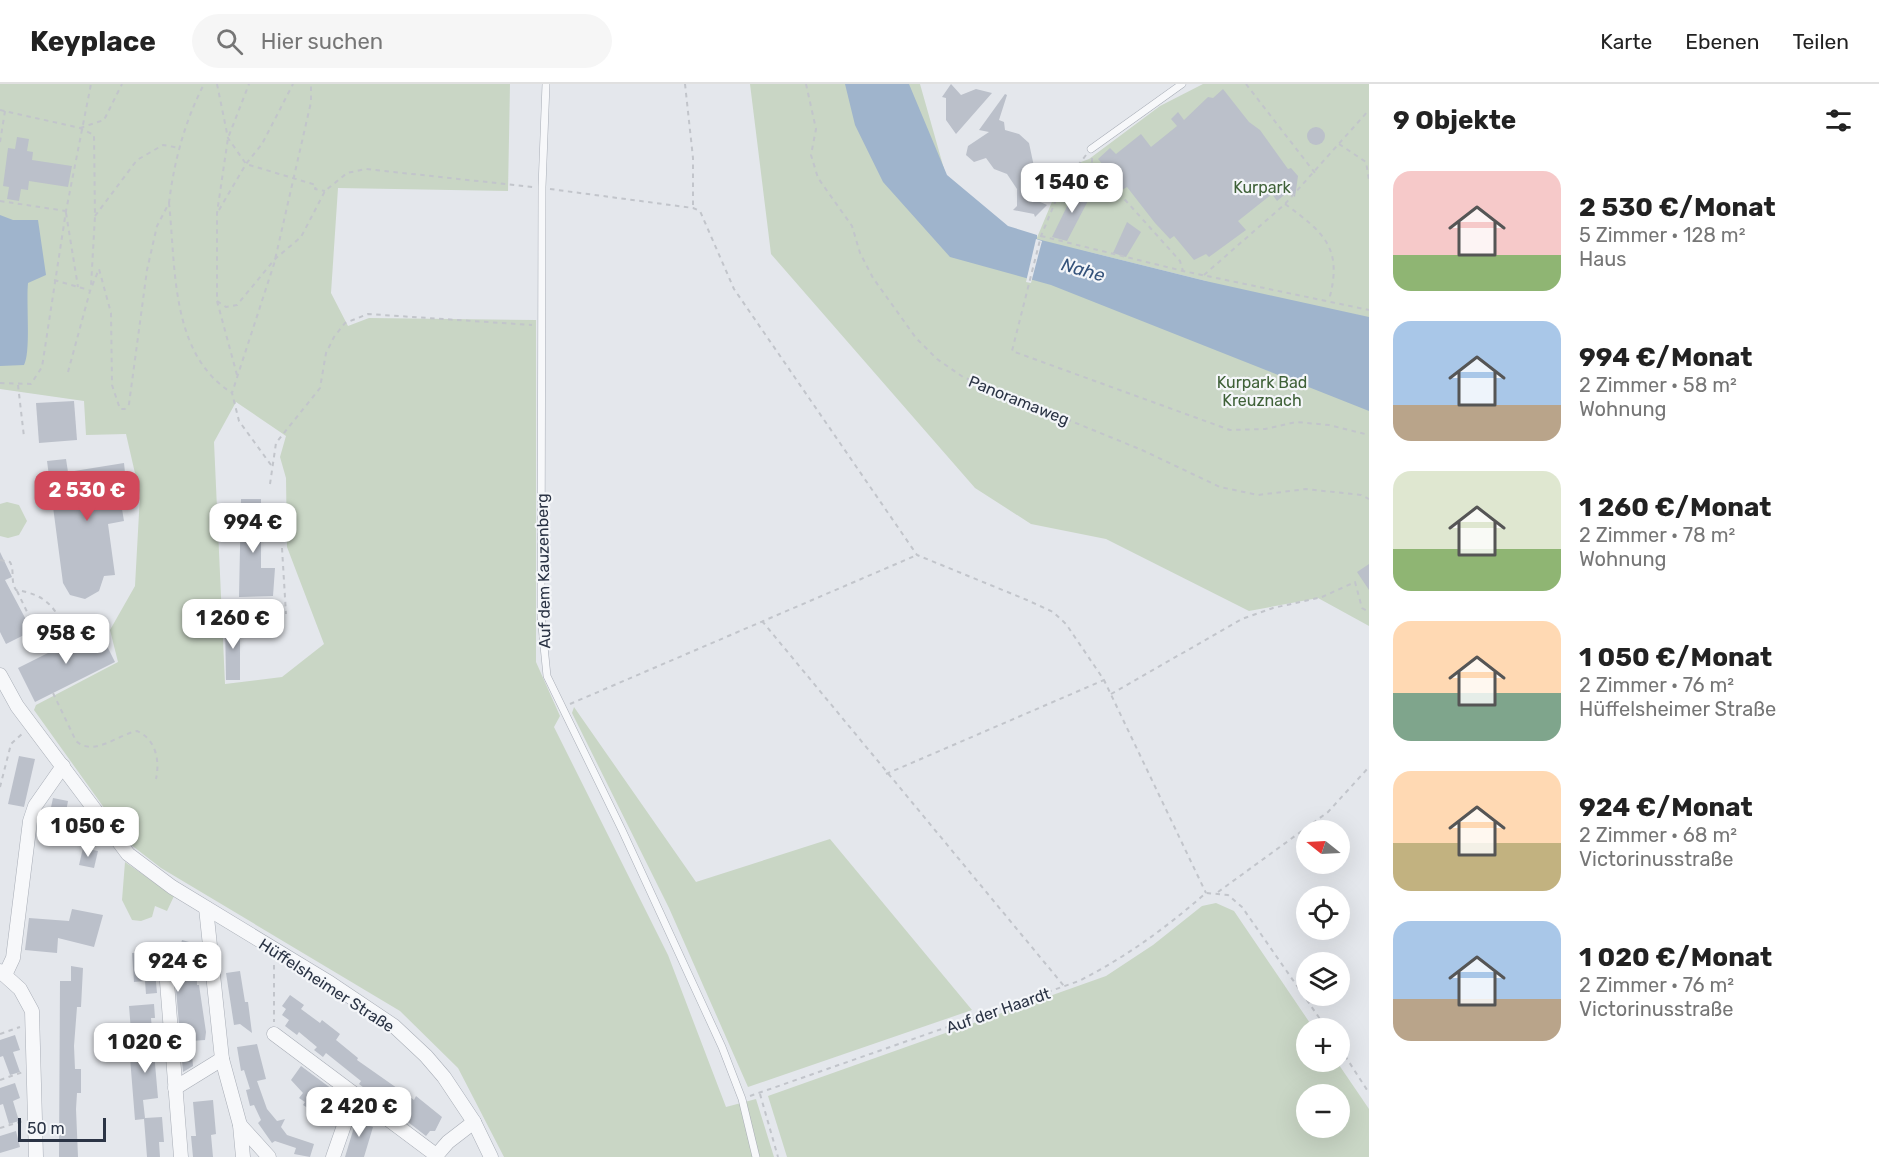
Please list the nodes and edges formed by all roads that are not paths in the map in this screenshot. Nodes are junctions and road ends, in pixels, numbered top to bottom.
1 (546, 84) edge
2 (1182, 84) edge
3 (1091, 149) road end
4 (0, 675) edge
5 (63, 766) junction
6 (206, 908) junction
7 (3, 973) edge
8 (167, 982) dead end
9 (274, 1034) road end
10 (222, 1059) junction
11 (175, 1088) junction
12 (355, 1094) junction
13 (474, 1122) junction
14 (240, 1125) junction
15 (436, 1156) edge
16 (36, 1157) edge
17 (181, 1157) edge
18 (243, 1157) edge
19 (269, 1157) edge
20 (333, 1157) edge
21 (491, 1157) edge
22 (756, 1157) edge

1 - 22 lane, Auf dem Kauzenberg
2 - 3 lane
4 - 5 street, Hüffelsheimer Straße
5 - 6 street, Hüffelsheimer Straße
5 - 7 street
6 - 10 street
6 - 13 street, Hüffelsheimer Straße
7 - 16 street
8 - 11 street
9 - 12 street
10 - 11 street
10 - 14 street
11 - 17 street
12 - 15 street
12 - 20 street
13 - 15 street
13 - 21 street, Hüffelsheimer Straße
14 - 18 street
14 - 19 street

